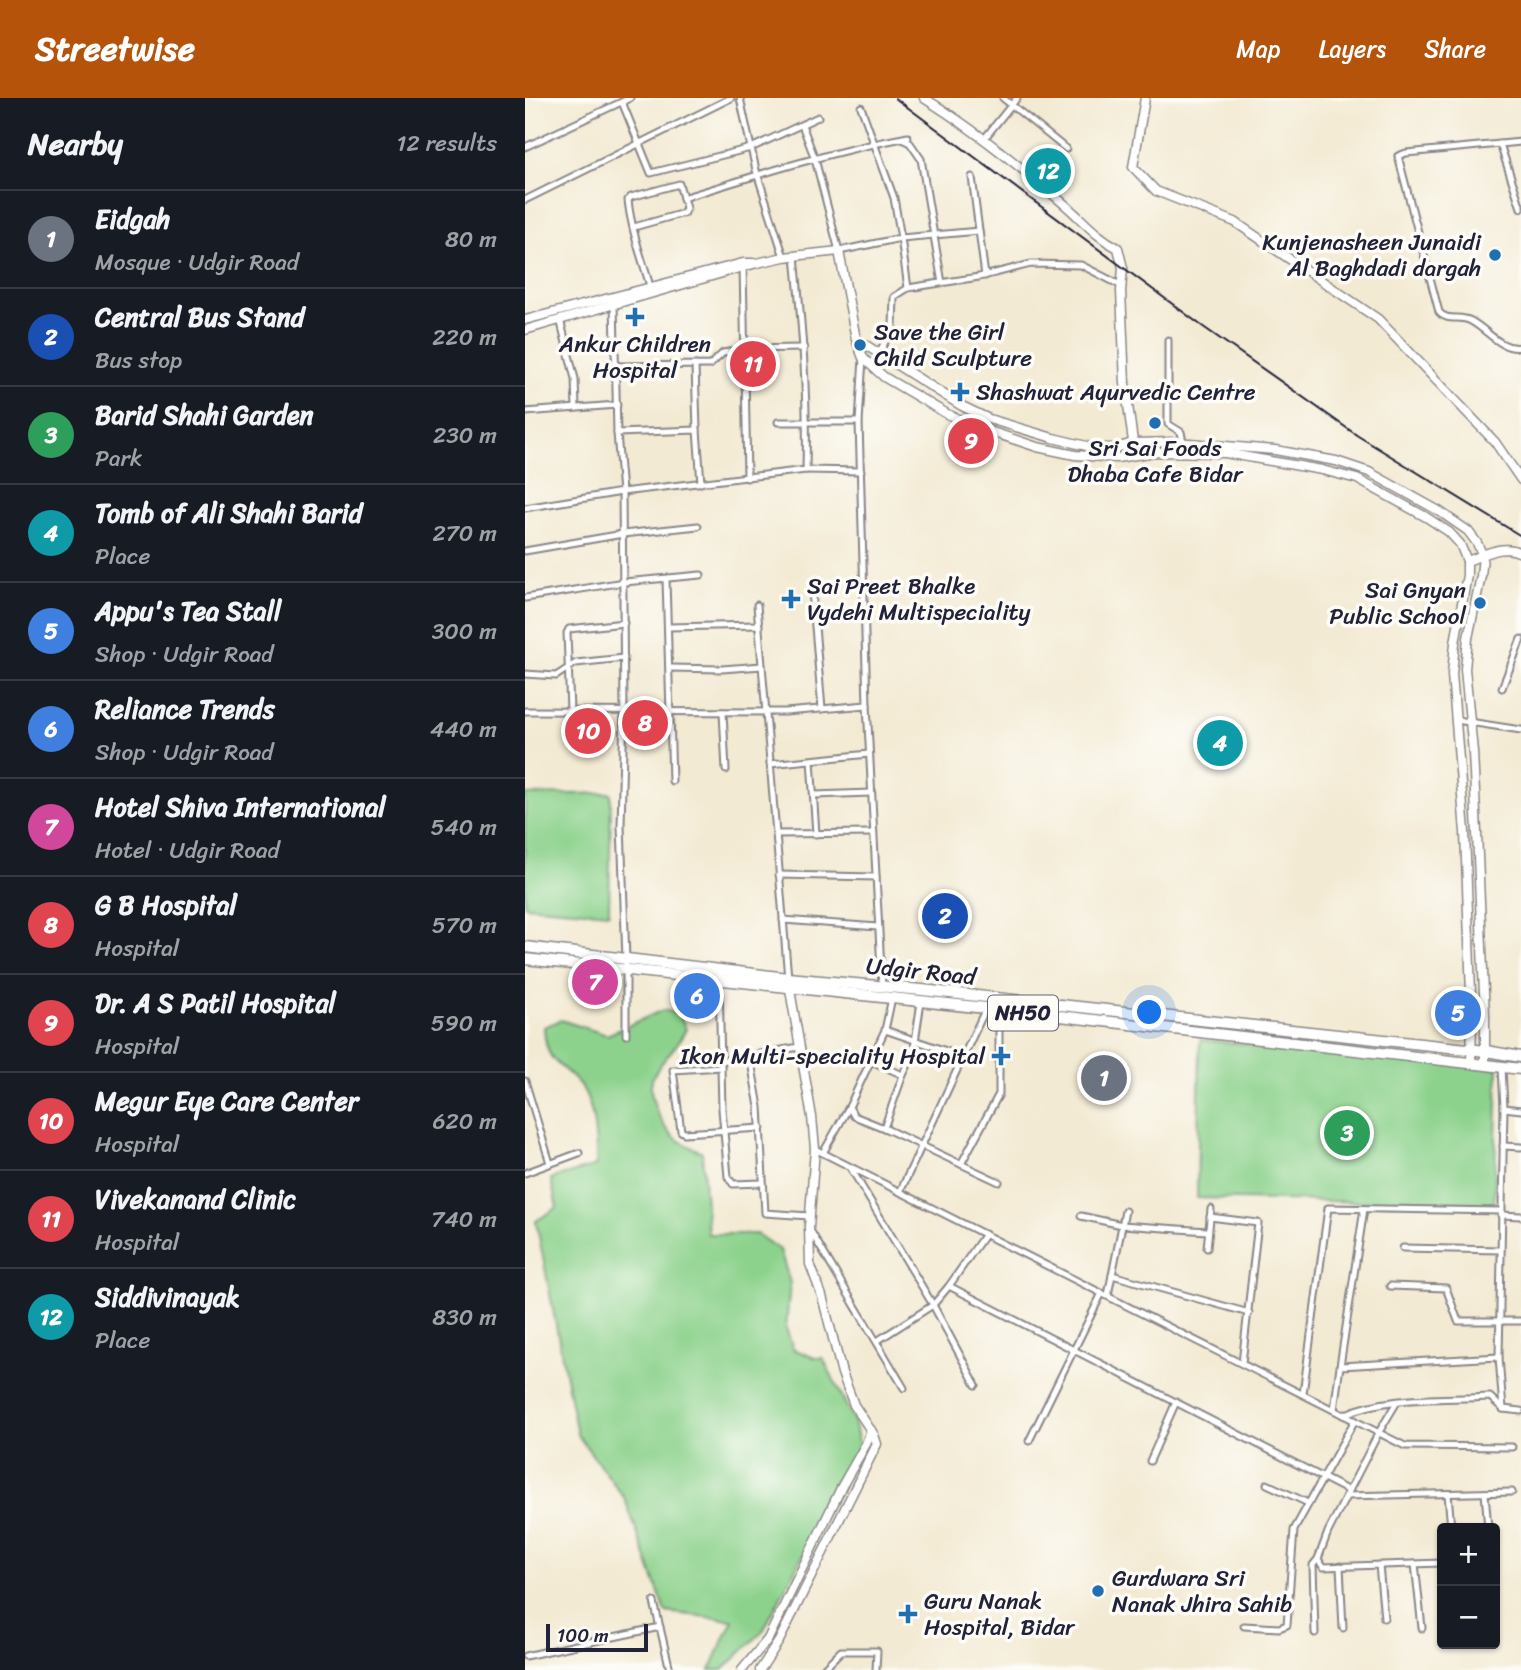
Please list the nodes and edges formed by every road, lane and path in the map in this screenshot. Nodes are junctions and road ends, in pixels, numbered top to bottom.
1 (630, 98) edge
2 (731, 98) edge
3 (740, 98) edge
4 (924, 98) edge
5 (1003, 98) edge
6 (1017, 98) edge
7 (1145, 98) edge
8 (622, 102) junction
9 (1011, 105) junction
10 (861, 107) dead end
11 (818, 117) dead end
12 (802, 125) junction
13 (908, 137) dead end
14 (901, 138) junction
15 (983, 141) junction
16 (1521, 142) edge
17 (640, 143) junction
18 (874, 143) junction
19 (1500, 144) junction
20 (525, 147) edge
21 (751, 148) junction
22 (1066, 149) dead end
23 (815, 159) junction
24 (757, 175) junction
25 (972, 177) dead end
26 (683, 198) junction
27 (525, 200) edge
28 (1521, 208) edge
29 (634, 228) junction
30 (979, 231) junction
31 (934, 236) junction
32 (901, 238) junction
33 (839, 251) junction
34 (795, 256) junction
35 (784, 257) junction
36 (743, 266) junction
37 (985, 276) junction
38 (942, 283) junction
39 (650, 286) junction
40 (1122, 286) junction
41 (908, 288) junction
42 (614, 300) junction
43 (560, 319) junction
44 (525, 320) edge
45 (525, 330) edge
46 (856, 339) junction
47 (1168, 340) dead end
48 (1521, 347) edge
49 (804, 348) junction
50 (745, 349) junction
51 (879, 353) junction
52 (863, 358) junction
53 (695, 365) junction
54 (617, 366) junction
55 (617, 405) junction
56 (576, 408) junction
57 (525, 412) edge
58 (778, 422) dead end
59 (807, 422) junction
60 (859, 422) junction
61 (697, 430) junction
62 (617, 433) junction
63 (1183, 442) junction
64 (1133, 443) junction
65 (1134, 455) junction
66 (806, 470) junction
67 (861, 471) junction
68 (747, 478) junction
69 (1521, 480) edge
70 (701, 483) junction
71 (622, 492) junction
72 (525, 508) edge
73 (698, 526) dead end
74 (623, 534) junction
75 (525, 551) edge
76 (1521, 553) edge
77 (1483, 556) junction
78 (1467, 561) junction
79 (701, 575) dead end
80 (666, 579) junction
81 (624, 582) junction
82 (812, 591) dead end
83 (525, 598) edge
84 (757, 605) dead end
85 (624, 623) junction
86 (759, 625) junction
87 (669, 627) junction
88 (1521, 639) edge
89 (624, 658) junction
90 (762, 666) junction
91 (569, 667) junction
92 (670, 668) junction
93 (525, 674) edge
94 (1501, 688) dead end
95 (867, 705) junction
96 (822, 709) junction
97 (624, 710) junction
98 (525, 711) edge
99 (569, 711) junction
100 (671, 712) junction
101 (723, 712) junction
102 (766, 712) junction
103 (1456, 720) junction
104 (1470, 721) junction
105 (1521, 730) edge
106 (869, 754) junction
107 (811, 760) junction
108 (770, 764) junction
109 (726, 770) dead end
110 (672, 781) dead end
111 (871, 793) junction
112 (814, 795) junction
113 (873, 833) junction
114 (776, 834) junction
115 (816, 834) junction
116 (779, 875) junction
117 (876, 877) junction
118 (783, 920) junction
119 (878, 927) junction
120 (525, 947) edge
121 (525, 959) edge
122 (626, 959) junction
123 (626, 971) junction
124 (719, 981) junction
125 (789, 983) junction
126 (888, 993) junction
127 (995, 998) junction
128 (921, 1002) junction
129 (986, 1009) junction
130 (999, 1010) junction
131 (885, 1030) junction
132 (626, 1035) dead end
133 (914, 1038) junction
134 (799, 1048) junction
135 (1472, 1050) junction
136 (1486, 1051) junction
137 (750, 1056) junction
138 (964, 1057) junction
139 (1521, 1057) edge
140 (871, 1061) junction
141 (1471, 1063) junction
142 (721, 1064) junction
143 (1485, 1065) junction
144 (1502, 1067) junction
145 (1521, 1069) edge
146 (903, 1075) junction
147 (525, 1081) edge
148 (849, 1107) junction
149 (1504, 1108) junction
150 (1521, 1110) edge
151 (761, 1128) junction
152 (884, 1128) junction
153 (724, 1130) junction
154 (1503, 1146) junction
155 (923, 1147) junction
156 (1521, 1147) edge
157 (819, 1151) junction
158 (579, 1153) dead end
159 (550, 1163) junction
160 (961, 1164) junction
161 (850, 1167) junction
162 (525, 1172) edge
163 (999, 1182) dead end
164 (762, 1183) junction
165 (900, 1192) junction
166 (1211, 1209) dead end
167 (1364, 1209) junction
168 (1125, 1210) dead end
169 (1501, 1213) junction
170 (809, 1216) junction
171 (1081, 1216) dead end
172 (1521, 1216) edge
173 (1210, 1217) junction
174 (1122, 1225) junction
175 (809, 1227) junction
176 (1207, 1231) junction
177 (985, 1234) junction
178 (1207, 1248) dead end
179 (1403, 1248) dead end
180 (1501, 1250) junction
181 (1112, 1275) junction
182 (949, 1286) junction
183 (1390, 1286) dead end
184 (1105, 1294) junction
185 (933, 1305) junction
186 (1249, 1313) junction
187 (1500, 1321) junction
188 (1521, 1321) edge
189 (877, 1341) junction
190 (1075, 1350) junction
191 (1499, 1357) junction
192 (1241, 1363) junction
193 (1340, 1366) junction
194 (976, 1385) dead end
195 (904, 1388) dead end
196 (1303, 1394) junction
197 (1176, 1402) junction
198 (1397, 1402) junction
199 (1503, 1409) junction
200 (1334, 1410) junction
201 (1521, 1411) edge
202 (1343, 1415) junction
203 (1355, 1420) junction
204 (870, 1430) junction
205 (1379, 1432) junction
206 (1029, 1441) dead end
207 (1512, 1447) dead end
208 (1150, 1461) dead end
209 (1324, 1478) junction
210 (1267, 1484) dead end
211 (1512, 1492) dead end
212 (1348, 1493) junction
213 (1485, 1493) junction
214 (1448, 1494) junction
215 (1308, 1503) junction
216 (1451, 1523) edge
217 (1488, 1523) edge
218 (1318, 1559) junction
219 (1437, 1563) edge
220 (1415, 1564) junction
221 (1379, 1565) junction
222 (1340, 1566) junction
223 (654, 1602) dead end
224 (1384, 1618) dead end
225 (1244, 1626) dead end
226 (660, 1627) junction
227 (1343, 1628) dead end
228 (1422, 1628) dead end
229 (1315, 1633) dead end
230 (525, 1656) edge
231 (830, 1661) junction
232 (670, 1670) edge
233 (742, 1670) edge
234 (760, 1670) edge
235 (822, 1670) edge
236 (830, 1670) edge
237 (876, 1670) edge

1 - 8 street
2 - 17 street
3 - 21 street
4 - 15 main road
5 - 9 street
6 - 9 street
7 - 69 main road
8 - 17 street
8 - 20 street
9 - 15 street
9 - 22 street
10 - 18 street
11 - 12 street
12 - 21 street
12 - 23 street
13 - 14 street
14 - 18 street
14 - 31 street
15 - 40 main road
16 - 19 street
17 - 21 street
17 - 27 street
18 - 23 street
18 - 32 street
19 - 28 street
19 - 48 street
21 - 24 street
23 - 24 street
23 - 33 street
24 - 26 street
24 - 35 street
25 - 30 street
26 - 29 street
26 - 29 street
29 - 39 street
30 - 31 street
30 - 37 street
31 - 32 street
31 - 38 street
32 - 33 street
32 - 41 street
33 - 34 main road
33 - 46 main road
34 - 35 main road
34 - 49 street
35 - 36 main road
36 - 39 main road
36 - 42 main road
36 - 50 street
37 - 38 street
37 - 40 street
38 - 41 street
39 - 42 main road
40 - 64 main road
41 - 51 street
42 - 43 main road
42 - 44 main road
42 - 54 street
43 - 45 main road
43 - 56 street
46 - 51 main road
46 - 52 main road
47 - 63 street
49 - 50 street
49 - 59 street
50 - 53 street
50 - 68 street
51 - 64 main road
52 - 60 street
52 - 65 main road
53 - 54 street
53 - 61 street
54 - 55 street
55 - 56 street
55 - 62 street
56 - 57 street
58 - 59 street
59 - 60 street
59 - 66 street
60 - 67 street
61 - 62 street
61 - 70 street
62 - 71 street
63 - 64 main road
63 - 77 main road
64 - 65 main road
65 - 78 main road
66 - 67 street
66 - 68 street
67 - 95 street
68 - 70 street
70 - 71 street
71 - 72 street
71 - 74 street
73 - 74 street
74 - 75 street
74 - 81 street
76 - 77 main road
77 - 78 main road
77 - 104 main road
78 - 103 main road
79 - 80 street
80 - 81 street
80 - 87 street
81 - 83 street
81 - 85 street
82 - 96 street
84 - 86 street
85 - 89 street
85 - 91 street
86 - 87 street
86 - 90 street
87 - 92 street
88 - 94 street
89 - 91 street
89 - 97 street
90 - 92 street
90 - 102 street
91 - 93 street
91 - 99 street
92 - 100 street
95 - 96 street
95 - 106 street
96 - 102 street
97 - 99 street
97 - 100 street
97 - 122 street
98 - 99 street
100 - 101 street
100 - 110 street
101 - 102 street
101 - 109 street
102 - 108 street
103 - 104 street
103 - 135 main road
104 - 105 street
104 - 136 main road
106 - 107 street
106 - 111 street
107 - 108 street
107 - 112 street
108 - 114 street
111 - 112 street
111 - 113 street
112 - 115 street
113 - 115 street
113 - 117 street
114 - 115 street
114 - 116 street
116 - 117 street
116 - 118 street
117 - 119 street
118 - 119 street
118 - 125 street
119 - 126 street
120 - 122 highway, Udgir Road / NH50
121 - 123 highway, Udgir Road / NH50
122 - 123 street
122 - 125 highway, Udgir Road / NH50
123 - 124 highway, Udgir Road / NH50
123 - 132 street
124 - 125 highway, Udgir Road / NH50
124 - 142 street
125 - 126 highway, Udgir Road / NH50
125 - 134 main road
126 - 127 highway, Udgir Road / NH50
126 - 128 highway, Udgir Road / NH50
126 - 131 street
127 - 129 street
127 - 130 street
127 - 135 highway, Udgir Road / NH50
128 - 129 highway, Udgir Road / NH50
128 - 133 street
129 - 130 highway, Udgir Road / NH50
129 - 138 street
130 - 141 highway, Udgir Road / NH50
130 - 160 street
131 - 133 street
131 - 140 street
133 - 138 street
133 - 146 street
134 - 137 street
134 - 157 main road
135 - 136 highway, Udgir Road / NH50
135 - 141 main road
136 - 139 highway, Udgir Road / NH50
136 - 143 main road
137 - 142 street
137 - 151 street
138 - 155 street
140 - 146 street
140 - 148 street
141 - 143 highway, Udgir Road / NH50
142 - 153 street
142 - 153 street
143 - 144 highway, Udgir Road / NH50
144 - 145 highway, Udgir Road / NH50
144 - 149 street
146 - 152 street
147 - 159 street
148 - 152 street
148 - 157 street
149 - 150 street
149 - 154 street
151 - 153 street
151 - 164 street
152 - 155 street
153 - 164 street
154 - 156 street
154 - 169 street
155 - 160 street
155 - 165 street
157 - 161 street
157 - 170 main road
158 - 159 street
159 - 162 street
160 - 163 street
161 - 165 street
161 - 185 street
164 - 170 street
165 - 177 street
166 - 173 street
167 - 169 street
167 - 193 street
167 - 196 street
168 - 174 street
169 - 172 street
169 - 180 street
170 - 175 main road
171 - 174 street
173 - 176 street
173 - 186 street
174 - 176 street
174 - 181 street
175 - 189 street
175 - 204 main road
176 - 178 street
177 - 182 street
177 - 184 street
179 - 180 street
180 - 187 street
181 - 184 street
181 - 186 street
182 - 185 street
182 - 190 street
183 - 187 street
184 - 190 street
184 - 192 street
185 - 189 street
185 - 194 street
186 - 192 street
187 - 188 street
187 - 191 street
189 - 195 street
190 - 197 street
190 - 206 street
191 - 193 street
191 - 199 street
192 - 196 street
193 - 200 street
196 - 200 street
197 - 208 street
197 - 209 street
198 - 199 street
198 - 202 street
198 - 205 street
199 - 201 street
200 - 202 street
202 - 203 street
203 - 205 street
203 - 209 street
204 - 233 main road
204 - 234 main road
205 - 207 street
205 - 212 street
209 - 212 street
209 - 215 street
210 - 215 street
211 - 213 street
212 - 214 street
212 - 218 street
213 - 214 street
213 - 217 street
214 - 216 street
215 - 225 street
218 - 222 street
218 - 229 street
219 - 220 street
220 - 221 street
220 - 228 street
221 - 222 street
221 - 224 street
222 - 227 street
223 - 226 street
226 - 230 street
226 - 232 street
231 - 235 street
231 - 236 street
231 - 237 street

